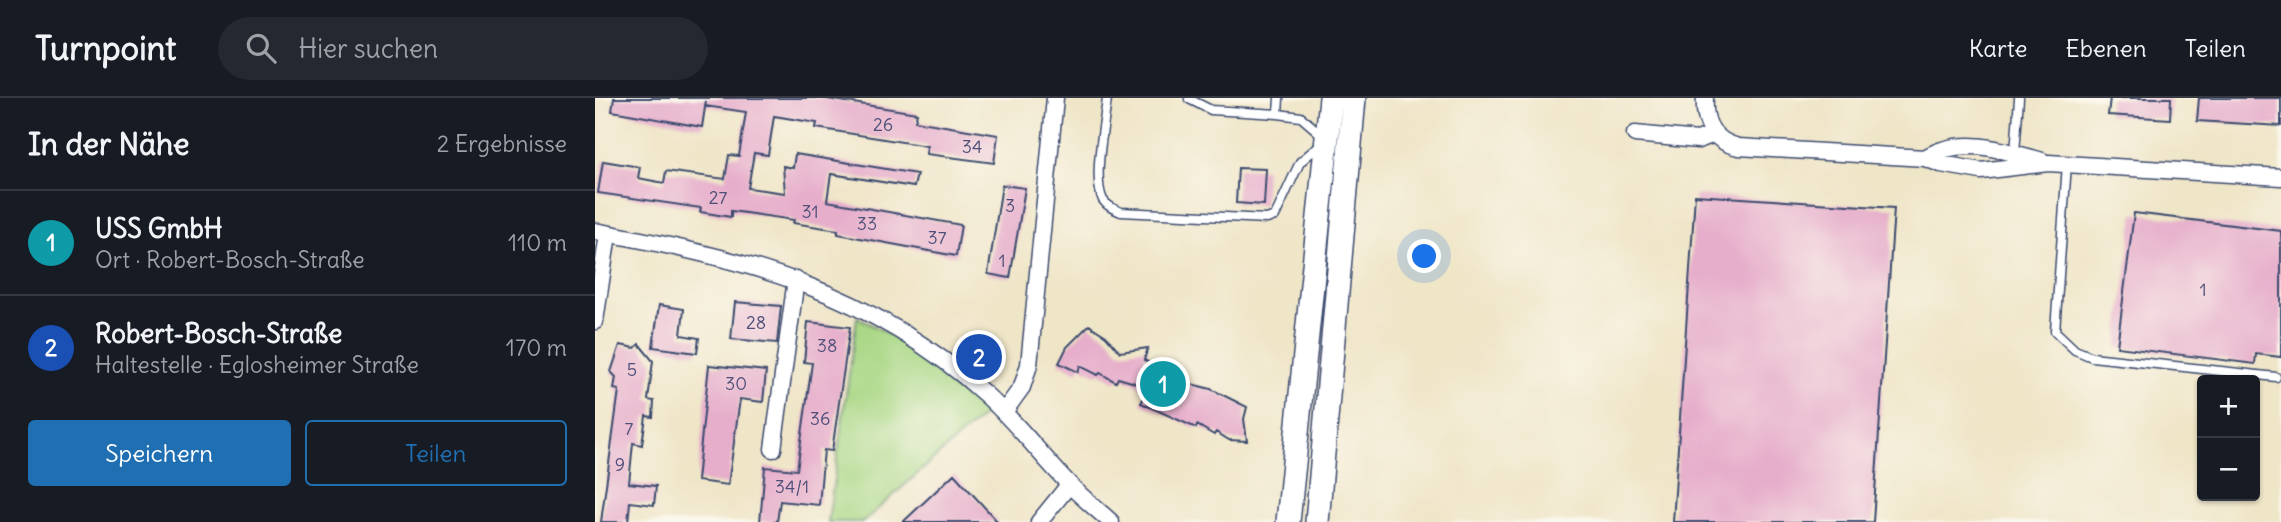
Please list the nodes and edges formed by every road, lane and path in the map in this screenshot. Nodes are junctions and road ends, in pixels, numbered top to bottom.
1 (1055, 98) edge
2 (1107, 98) edge
3 (1279, 98) edge
4 (1331, 98) edge
5 (1354, 98) edge
6 (1705, 98) edge
7 (2019, 98) edge
8 (1189, 99) edge
9 (1278, 114) junction
10 (1635, 134) dead end
11 (1714, 134) junction
12 (1328, 139) junction
13 (2015, 153) junction
14 (1925, 158) junction
15 (2048, 163) junction
16 (2067, 164) junction
17 (2281, 177) edge
18 (602, 232) edge
19 (796, 279) junction
20 (595, 321) edge
21 (1305, 352) junction
22 (1333, 354) junction
23 (2276, 377) dead end
24 (1004, 412) junction
25 (773, 449) dead end
26 (1069, 485) junction
27 (1039, 522) edge
28 (1111, 522) edge
29 (1288, 522) edge
30 (1317, 522) edge

1 - 24 street
2 - 12 lane
3 - 9 lane
4 - 12 main road
5 - 22 main road
6 - 11 street
7 - 13 lane
8 - 9 lane
9 - 12 lane
10 - 11 street
11 - 14 street
12 - 21 main road
13 - 14 street
13 - 15 street
14 - 15 street
15 - 16 street
16 - 17 street
16 - 23 lane
18 - 19 street
18 - 20 street
19 - 24 street
19 - 25 street
21 - 22 main road
21 - 29 main road
22 - 30 main road
24 - 26 street
26 - 27 street
26 - 28 street

